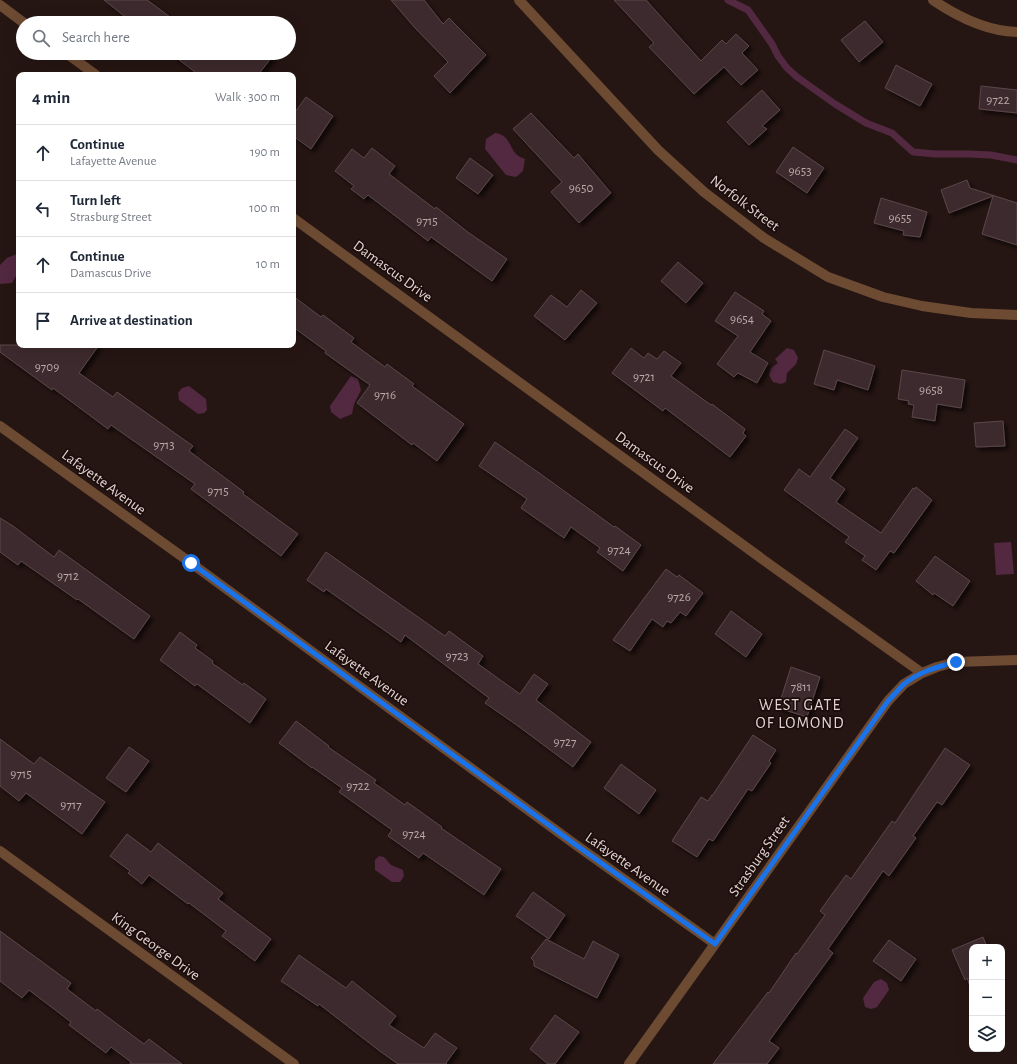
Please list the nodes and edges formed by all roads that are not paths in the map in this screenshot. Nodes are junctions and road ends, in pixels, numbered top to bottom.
1 (519, 0) edge
2 (933, 0) edge
3 (0, 5) edge
4 (16, 17) edge
5 (1017, 32) edge
6 (76, 60) edge
7 (92, 72) edge
8 (296, 220) edge
9 (1017, 315) edge
10 (0, 426) edge
11 (1017, 660) edge
12 (922, 673) junction
13 (0, 852) edge
14 (715, 944) junction
15 (294, 1064) edge
16 (628, 1064) edge

1 - 9 street, Norfolk Street
2 - 5 street
3 - 4 street
6 - 7 street
8 - 12 street, Damascus Drive
10 - 14 street, Lafayette Avenue
11 - 12 street
12 - 14 street, Strasburg Street
13 - 15 street, King George Drive
14 - 16 street, Strasburg Street

